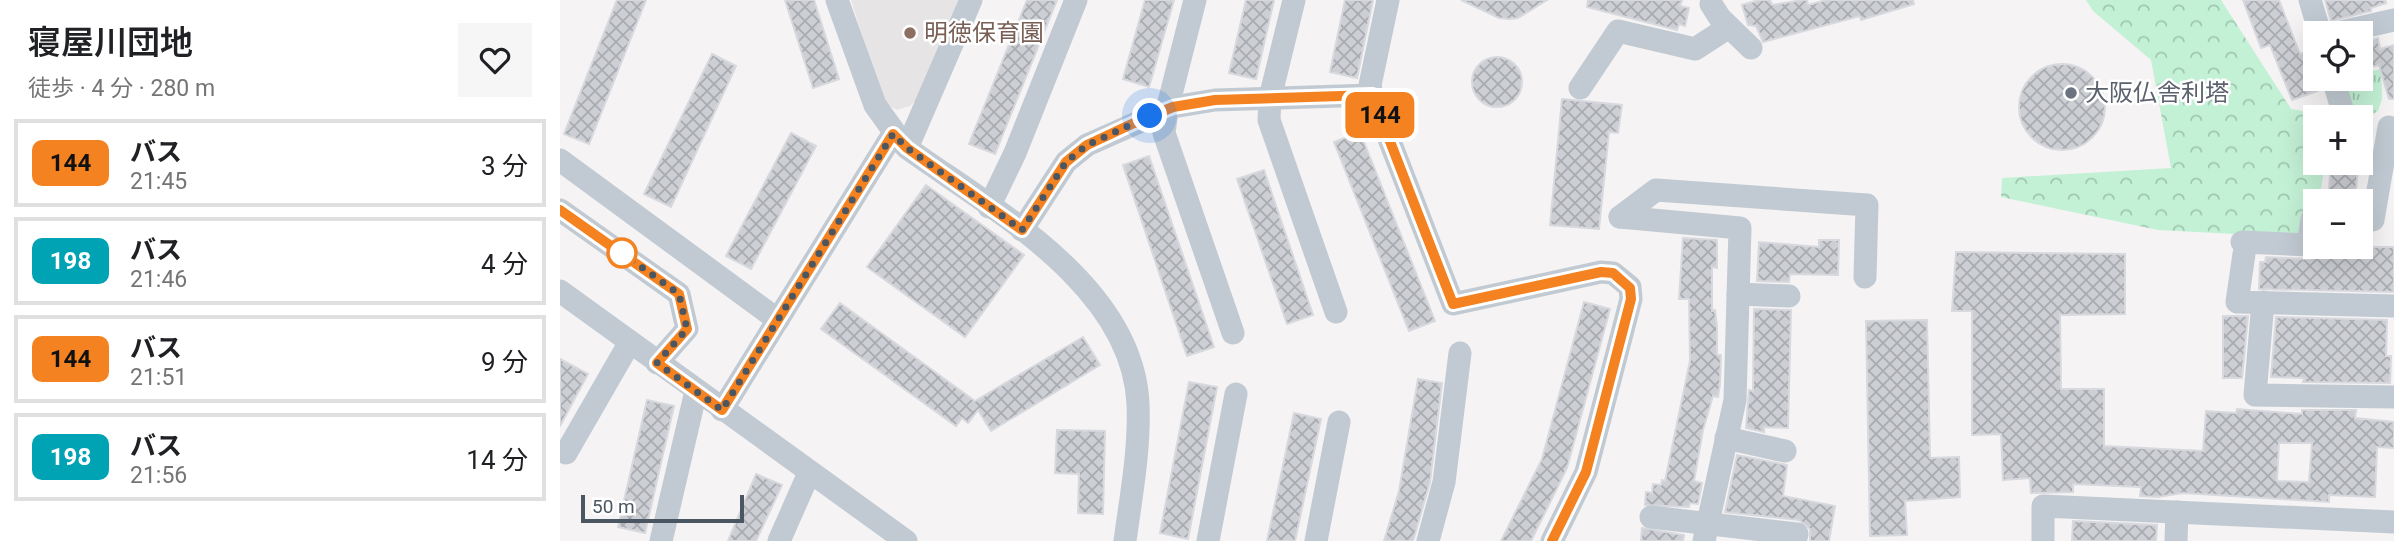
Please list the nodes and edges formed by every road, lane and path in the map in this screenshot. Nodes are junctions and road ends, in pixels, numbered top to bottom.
1 (837, 0) edge
2 (971, 0) edge
3 (1076, 0) edge
4 (1195, 0) edge
5 (1294, 0) edge
6 (1388, 0) edge
7 (2310, 0) edge
8 (1714, 1) edge
9 (2394, 20) edge
10 (2316, 21) edge
11 (2373, 25) edge
12 (1729, 27) junction
13 (1751, 48) dead end
14 (1580, 88) dead end
15 (1372, 95) junction
16 (1270, 98) junction
17 (1167, 110) junction
18 (2373, 123) edge
19 (2391, 127) edge
20 (900, 141) junction
21 (560, 160) edge
22 (989, 207) junction
23 (560, 210) edge
24 (2373, 220) edge
25 (1022, 230) junction
26 (2303, 245) edge
27 (1865, 277) dead end
28 (560, 291) edge
29 (1738, 294) junction
30 (1789, 296) dead end
31 (2263, 302) junction
32 (2394, 306) edge
33 (1336, 312) dead end
34 (778, 320) junction
35 (1233, 332) dead end
36 (630, 342) junction
37 (1460, 353) dead end
38 (657, 363) junction
39 (696, 391) junction
40 (1236, 394) dead end
41 (2394, 397) edge
42 (722, 410) junction
43 (1339, 422) dead end
44 (1726, 438) junction
45 (1785, 451) dead end
46 (566, 453) dead end
47 (809, 473) junction
48 (2177, 512) junction
49 (1651, 517) dead end
50 (2394, 522) edge
51 (1705, 531) edge
52 (2322, 531) edge
53 (900, 539) edge
54 (661, 541) edge
55 (779, 541) edge
56 (1125, 541) edge
57 (1208, 541) edge
58 (1316, 541) edge
59 (1428, 541) edge
60 (1552, 541) edge
61 (1796, 541) edge
62 (2043, 541) edge
63 (2176, 541) edge

1 - 20 street
2 - 20 street
3 - 22 street
4 - 17 street
5 - 16 street
6 - 15 street
7 - 10 street
8 - 12 street
9 - 11 street
12 - 13 street
12 - 14 street
15 - 16 street
15 - 60 street
16 - 17 street
16 - 33 street
17 - 25 street
17 - 35 street
18 - 19 street
19 - 24 street
20 - 22 street
20 - 34 street
21 - 34 street
22 - 25 street
23 - 38 street
25 - 56 street
26 - 31 street
27 - 29 street
28 - 36 street
29 - 30 street
29 - 44 street
31 - 32 street
31 - 41 street
34 - 42 street
36 - 38 street
36 - 46 street
37 - 59 street
38 - 39 street
39 - 42 street
39 - 54 street
40 - 57 street
42 - 47 street
43 - 58 street
44 - 45 street
44 - 51 street
47 - 53 street
47 - 55 street
48 - 52 street
48 - 62 street
48 - 63 street
49 - 51 street
50 - 52 street
51 - 61 street

